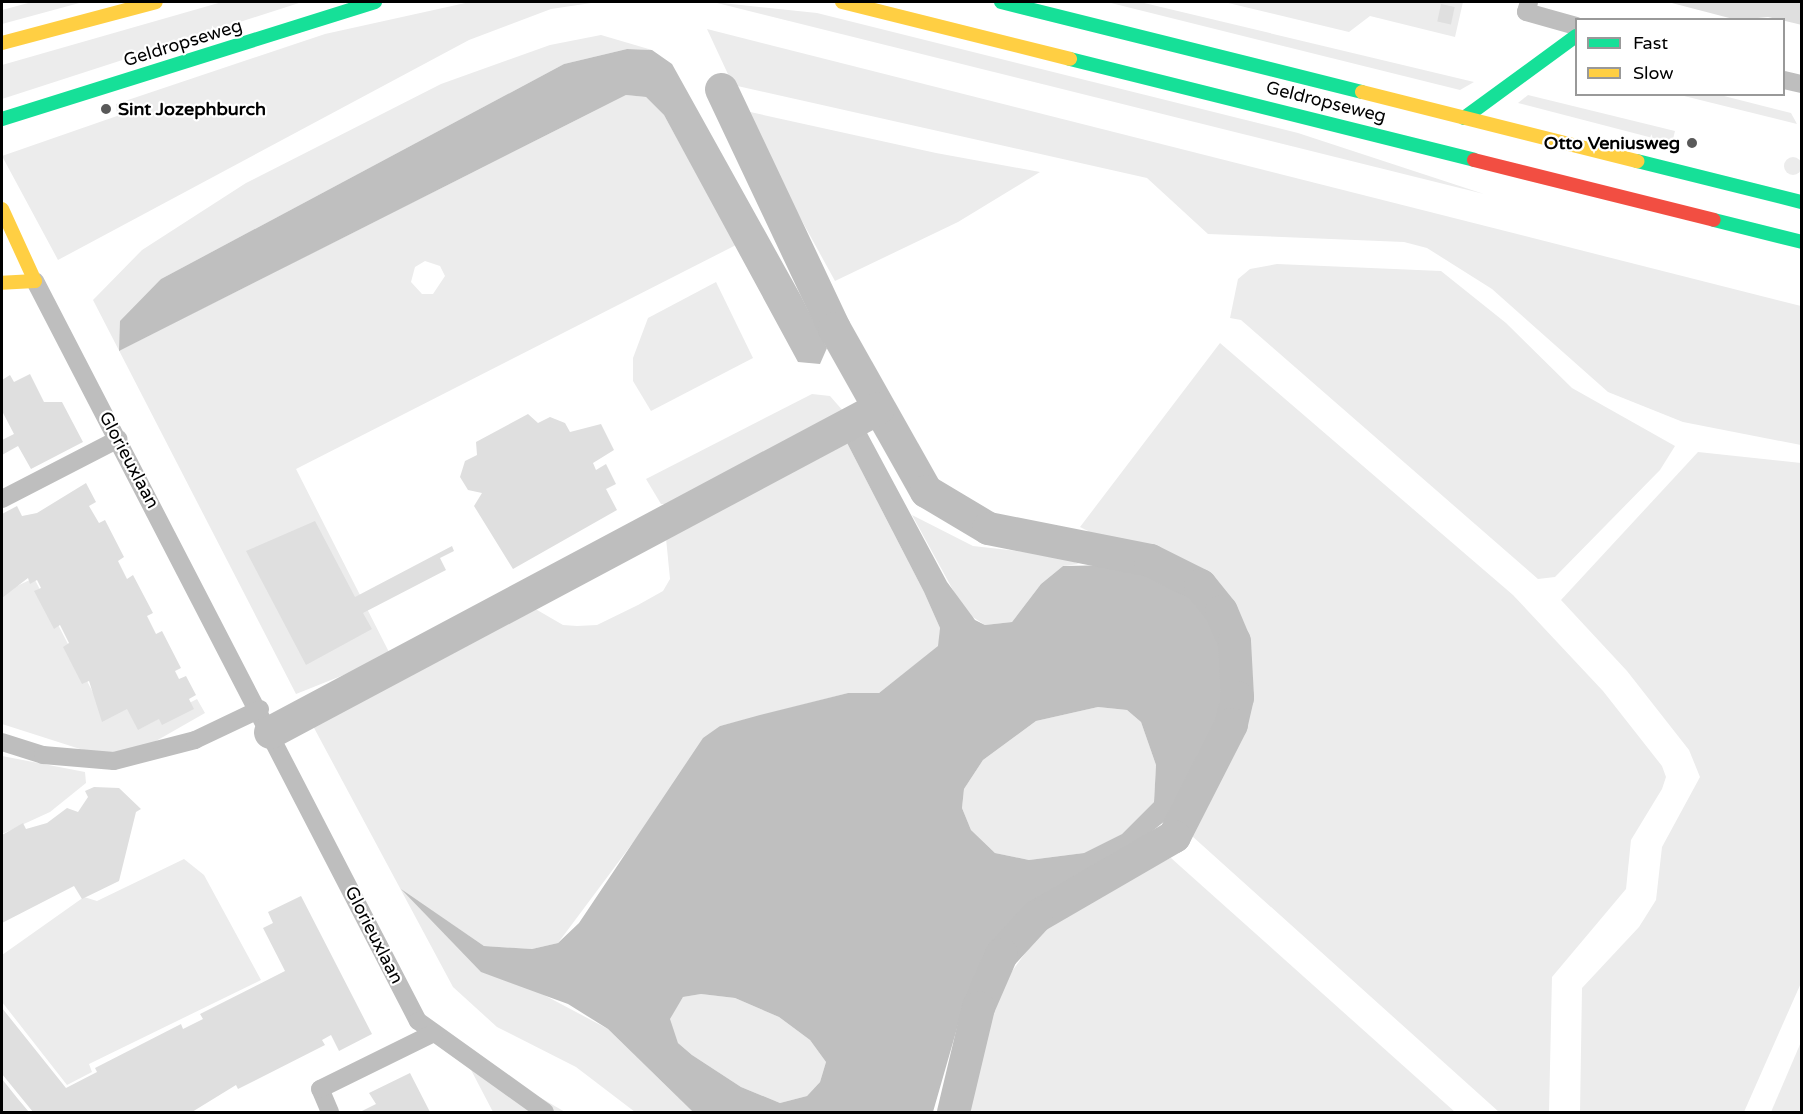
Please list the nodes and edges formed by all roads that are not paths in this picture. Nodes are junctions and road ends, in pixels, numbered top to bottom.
1 (156, 2) edge
2 (375, 2) edge
3 (842, 2) edge
4 (1002, 2) edge
5 (1529, 2) edge
6 (1575, 26) edge
7 (1575, 37) edge
8 (2, 43) edge
9 (1785, 80) edge
10 (1802, 84) edge
11 (721, 89) dead end
12 (1464, 118) junction
13 (2, 119) edge
14 (1802, 202) edge
15 (2, 209) edge
16 (1802, 242) edge
17 (35, 281) junction
18 (2, 283) edge
19 (878, 408) junction
20 (118, 439) junction
21 (2, 499) edge
22 (265, 720) junction
23 (2, 742) edge
24 (434, 1033) junction
25 (330, 1113) edge
26 (545, 1113) edge
27 (953, 1113) edge

1 - 8 main road
2 - 13 main road, Geldropseweg
3 - 16 main road, Geldropseweg
4 - 12 main road, Geldropseweg
5 - 6 lane
7 - 12 main road
9 - 10 lane
11 - 19 street
12 - 14 main road, Geldropseweg
15 - 17 main road, Glorieuxlaan
17 - 18 main road
17 - 20 lane, Glorieuxlaan
19 - 22 street
19 - 27 street
20 - 21 lane
20 - 22 lane, Glorieuxlaan
22 - 23 lane
22 - 24 lane, Glorieuxlaan
24 - 25 lane
24 - 26 lane, Glorieuxlaan

